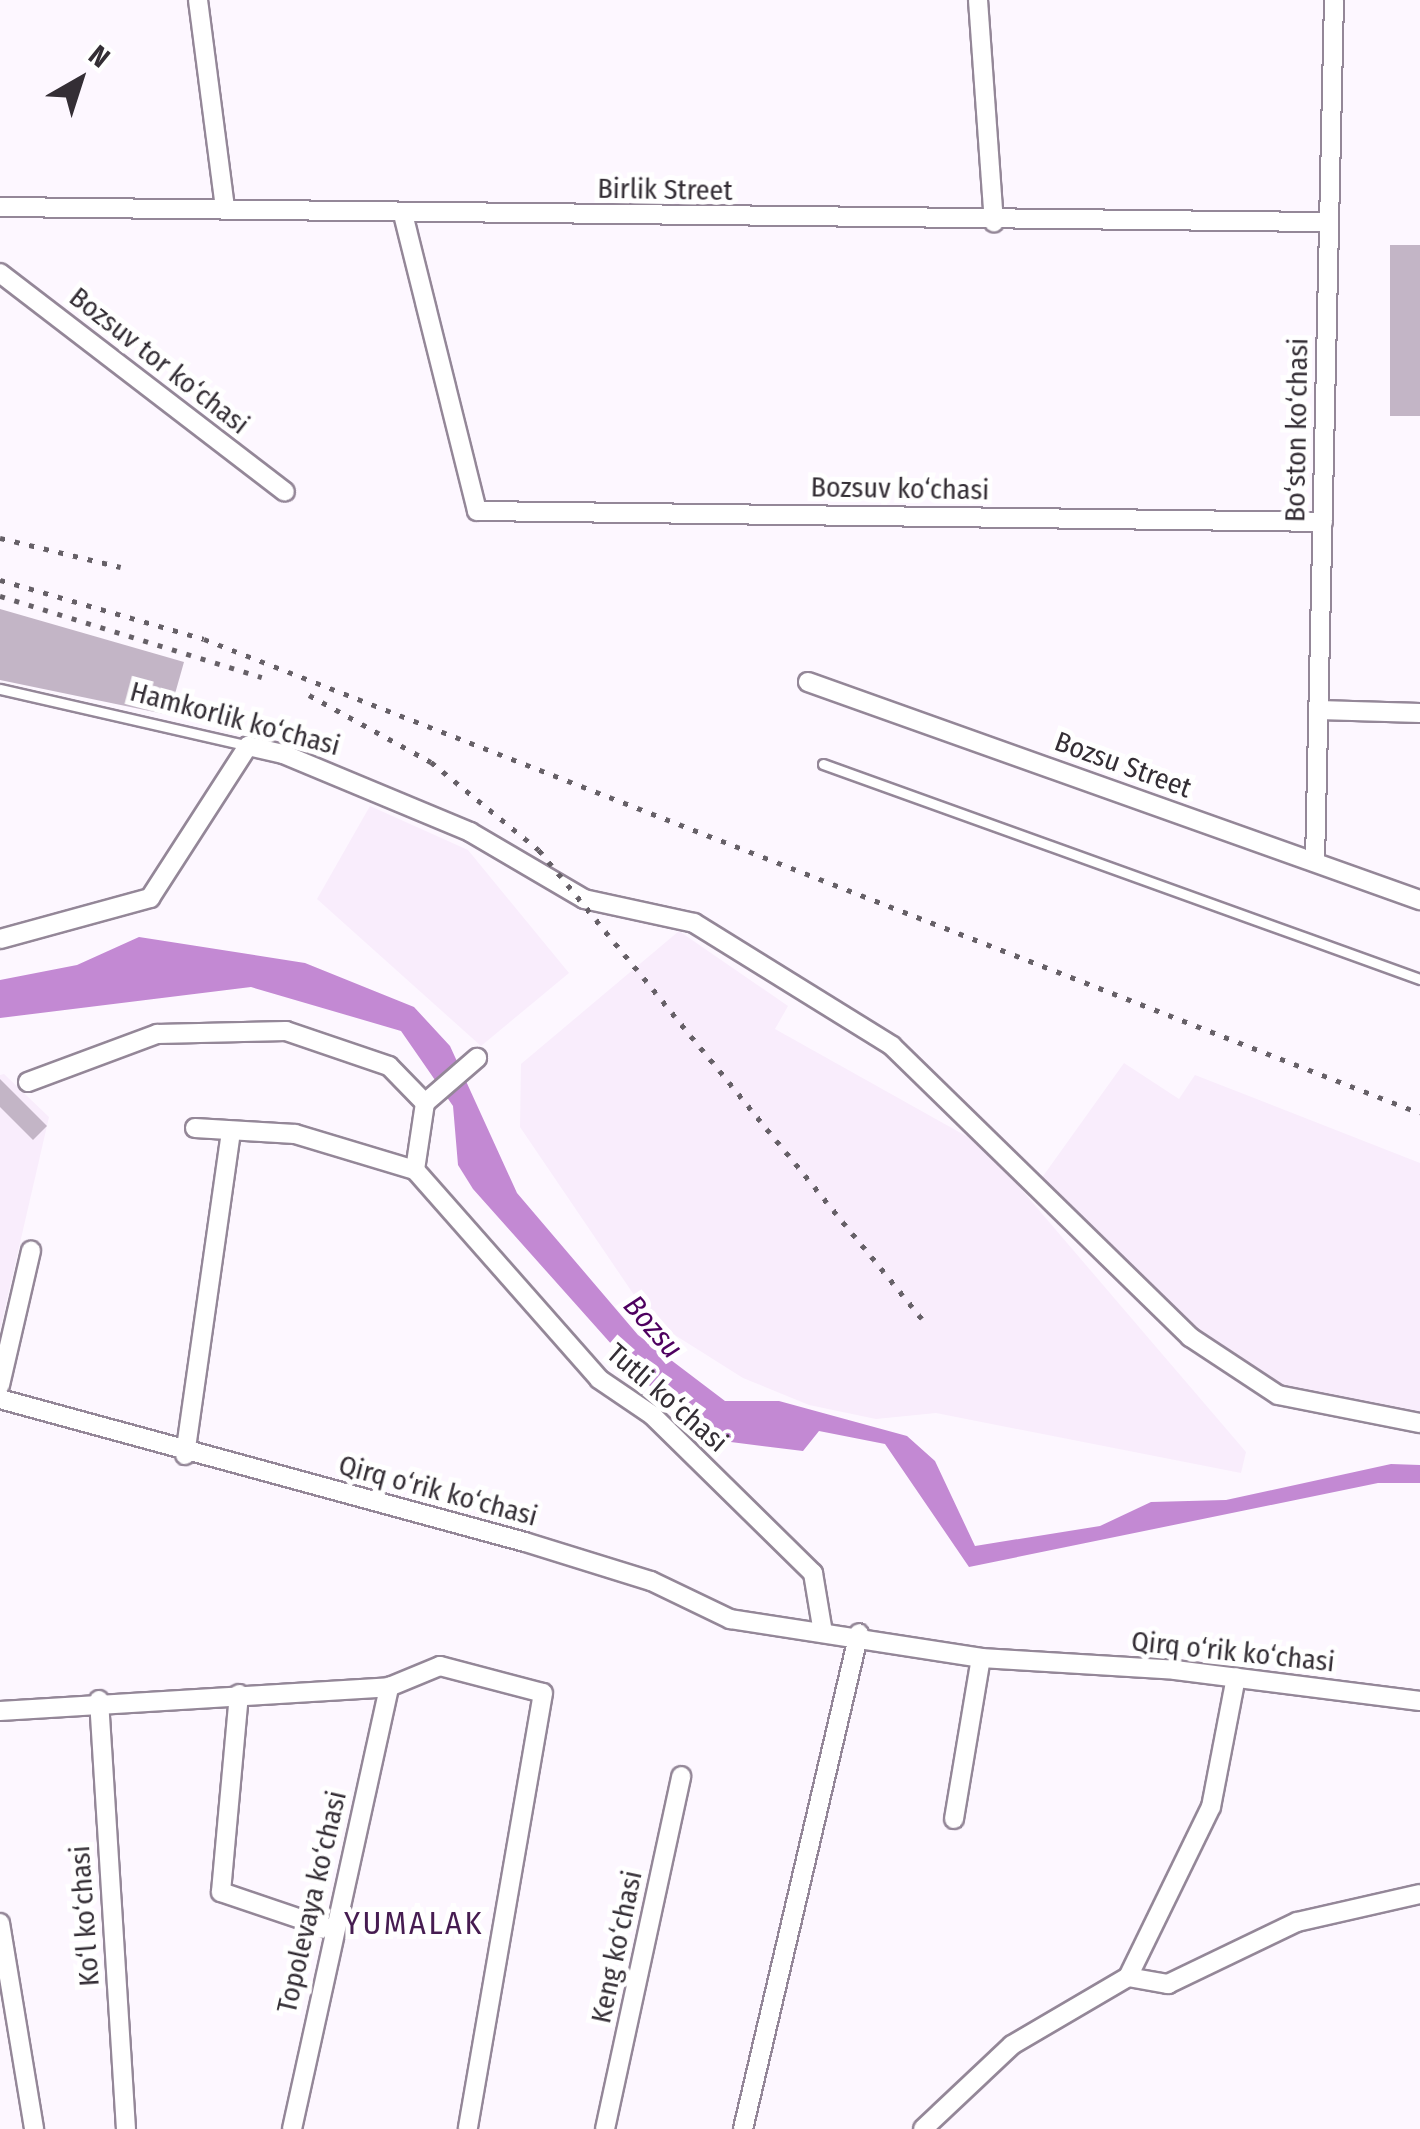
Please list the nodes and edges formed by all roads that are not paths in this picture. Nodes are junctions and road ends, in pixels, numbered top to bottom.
1 (198, 0) edge
2 (978, 0) edge
3 (1334, 0) edge
4 (0, 208) edge
5 (225, 208) junction
6 (403, 214) junction
7 (994, 222) junction
8 (1329, 222) junction
9 (0, 273) edge
10 (286, 492) dead end
11 (1323, 522) junction
12 (808, 682) dead end
13 (0, 689) edge
14 (1318, 710) junction
15 (1420, 713) edge
16 (248, 746) junction
17 (823, 764) dead end
18 (1315, 862) junction
19 (1420, 900) edge
20 (0, 939) edge
21 (1420, 979) edge
22 (477, 1058) dead end
23 (28, 1082) dead end
24 (425, 1104) junction
25 (195, 1128) dead end
26 (230, 1131) junction
27 (415, 1170) junction
28 (31, 1251) dead end
29 (0, 1385) edge
30 (0, 1399) edge
31 (1420, 1422) edge
32 (185, 1454) junction
33 (822, 1628) junction
34 (859, 1633) junction
35 (981, 1658) junction
36 (1236, 1677) junction
37 (389, 1687) junction
38 (239, 1694) junction
39 (98, 1700) junction
40 (1420, 1702) edge
41 (0, 1711) edge
42 (681, 1776) dead end
43 (954, 1819) dead end
44 (1420, 1894) edge
45 (0, 1923) edge
46 (333, 1930) junction
47 (1128, 1976) junction
48 (34, 2129) edge
49 (126, 2129) edge
50 (292, 2129) edge
51 (468, 2129) edge
52 (605, 2129) edge
53 (743, 2129) edge
54 (923, 2129) edge

1 - 5 street
2 - 7 street
3 - 8 street, Bo‘ston ko‘chasi
4 - 5 street, Birlik Street
5 - 6 street, Birlik Street
6 - 7 street, Birlik Street
6 - 11 street, Bozsuv ko‘chasi
7 - 8 street, Birlik Street
8 - 11 street, Bo‘ston ko‘chasi
9 - 10 street, Bozsuv tor ko‘chasi
11 - 14 street, Bo‘ston ko‘chasi
12 - 18 street, Bozsu Street
13 - 16 lane, Hamkorlik ko‘chasi
14 - 15 street
14 - 18 street, Bo‘ston ko‘chasi
16 - 20 street
16 - 31 street, Hamkorlik ko‘chasi
17 - 21 lane
18 - 19 street, Bozsu Street
22 - 24 street
23 - 24 street
24 - 27 street
25 - 26 street
26 - 27 street
26 - 32 street
27 - 33 street, Tutli ko‘chasi
28 - 29 street
30 - 32 street, Qirq o‘rik ko‘chasi
32 - 33 street, Qirq o‘rik ko‘chasi
33 - 34 street, Qirq o‘rik ko‘chasi
34 - 35 street, Qirq o‘rik ko‘chasi
34 - 53 street
35 - 36 street, Qirq o‘rik ko‘chasi
35 - 43 street
36 - 40 street, Qirq o‘rik ko‘chasi
36 - 47 street
37 - 38 street
37 - 46 street, Topolevaya ko‘chasi
37 - 51 street
38 - 39 street
38 - 46 street
39 - 41 street
39 - 49 street, Ko‘l ko‘chasi
42 - 52 street, Keng ko‘chasi
44 - 47 street
45 - 48 street
46 - 50 street, Topolevaya ko‘chasi
47 - 54 street

